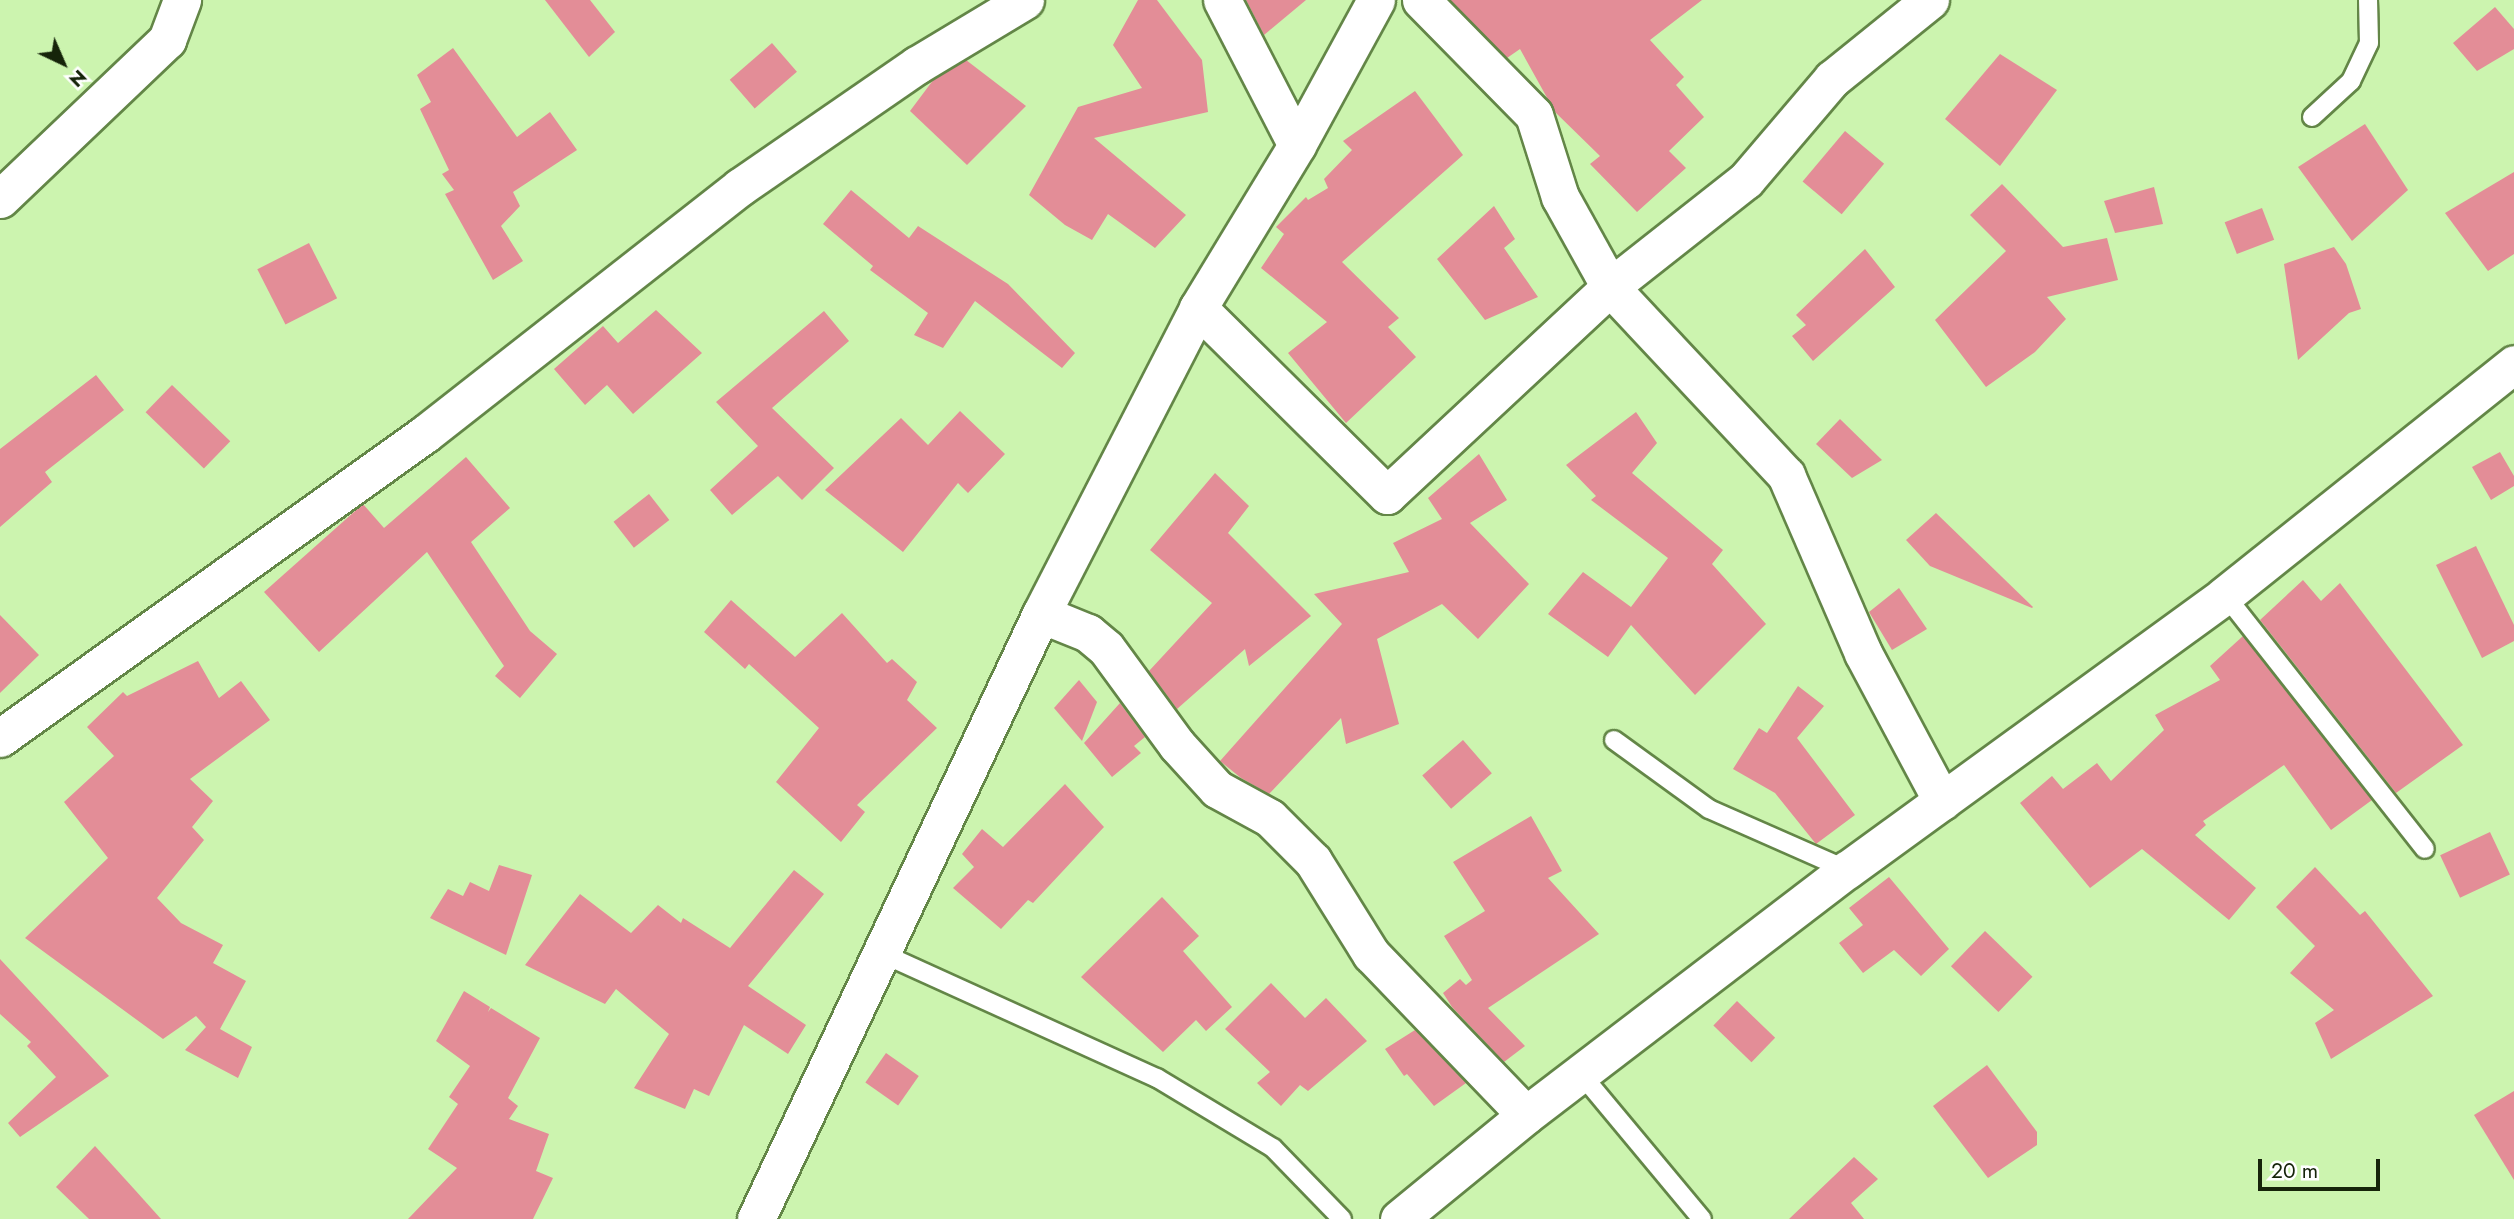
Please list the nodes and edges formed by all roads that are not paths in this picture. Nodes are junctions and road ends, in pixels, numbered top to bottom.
1 (182, 0) edge
2 (1025, 0) edge
3 (1222, 0) edge
4 (1376, 0) edge
5 (1421, 0) edge
6 (1930, 0) edge
7 (2368, 0) edge
8 (2312, 117) dead end
9 (1297, 145) junction
10 (0, 199) edge
11 (1610, 287) junction
12 (1198, 308) junction
13 (2514, 364) edge
14 (2225, 594) junction
15 (1041, 614) junction
16 (0, 738) edge
17 (1614, 740) dead end
18 (1941, 801) junction
19 (2425, 849) dead end
20 (1847, 870) junction
21 (881, 953) junction
22 (1581, 1074) junction
23 (1526, 1115) junction
24 (756, 1219) edge
25 (1342, 1219) edge
26 (1399, 1219) edge
27 (1702, 1219) edge

1 - 10 street
2 - 16 street
3 - 9 street
4 - 9 street
5 - 11 street
6 - 11 street
7 - 8 lane
9 - 12 street
11 - 12 street
11 - 18 street
12 - 15 street
13 - 14 street
14 - 18 street
14 - 19 lane
15 - 21 street
15 - 23 street
17 - 20 lane
18 - 20 street
20 - 22 street
21 - 24 street
21 - 25 lane
22 - 23 street
22 - 27 lane
23 - 26 street

